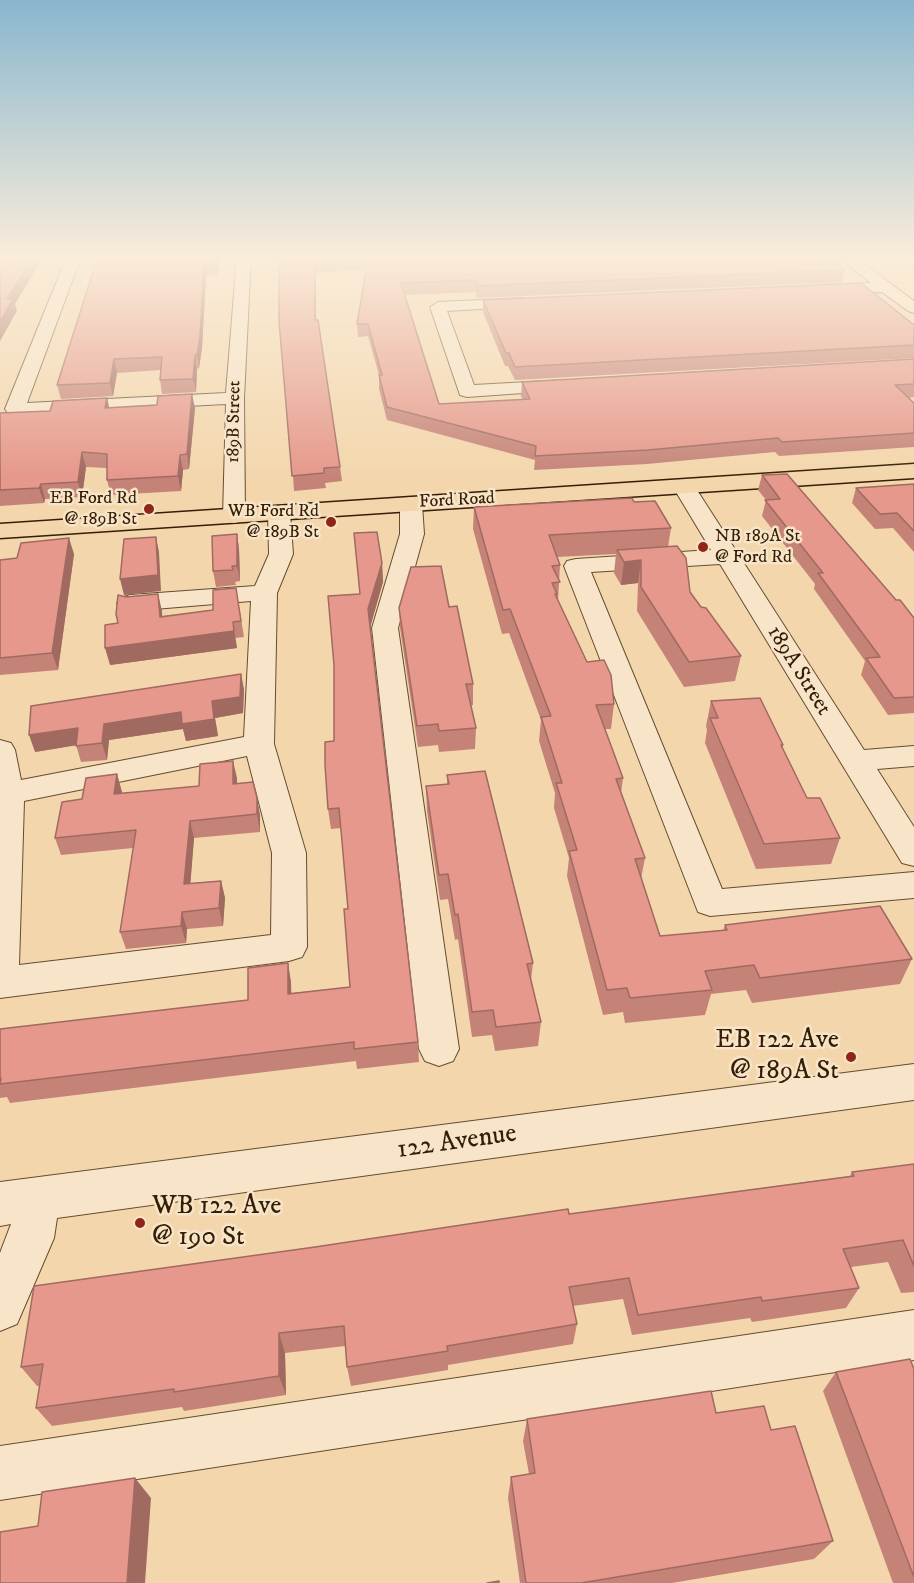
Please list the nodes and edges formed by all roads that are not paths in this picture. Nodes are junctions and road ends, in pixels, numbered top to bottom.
1 (45, 330) edge
2 (239, 330) edge
3 (446, 330) edge
4 (584, 384) edge
5 (235, 398) junction
6 (914, 471) edge
7 (684, 487) junction
8 (411, 504) junction
9 (279, 513) junction
10 (234, 516) junction
11 (0, 531) edge
12 (726, 556) junction
13 (264, 593) junction
14 (130, 603) edge
15 (259, 744) junction
16 (0, 750) edge
17 (914, 756) edge
18 (856, 761) junction
19 (8, 793) junction
20 (914, 854) edge
21 (914, 885) edge
22 (0, 973) edge
23 (0, 983) edge
24 (439, 1049) dead end
25 (914, 1082) edge
26 (19, 1201) edge
27 (0, 1307) edge
28 (914, 1335) edge
29 (0, 1473) edge

1 - 5 street
2 - 5 street, 189B Street
3 - 4 street
5 - 10 street, 189B Street
6 - 7 main road, Ford Road
7 - 8 main road, Ford Road
7 - 12 street, 189A Street
8 - 9 main road, Ford Road
8 - 24 street
9 - 10 main road, Ford Road
9 - 13 street
10 - 11 main road, Ford Road
12 - 18 street, 189A Street
12 - 21 street
13 - 14 street
13 - 15 street
15 - 19 street
15 - 23 street
16 - 19 street
17 - 18 street
18 - 20 street, 189A Street
19 - 22 street
25 - 26 street, 122 Avenue
26 - 27 street
28 - 29 street

